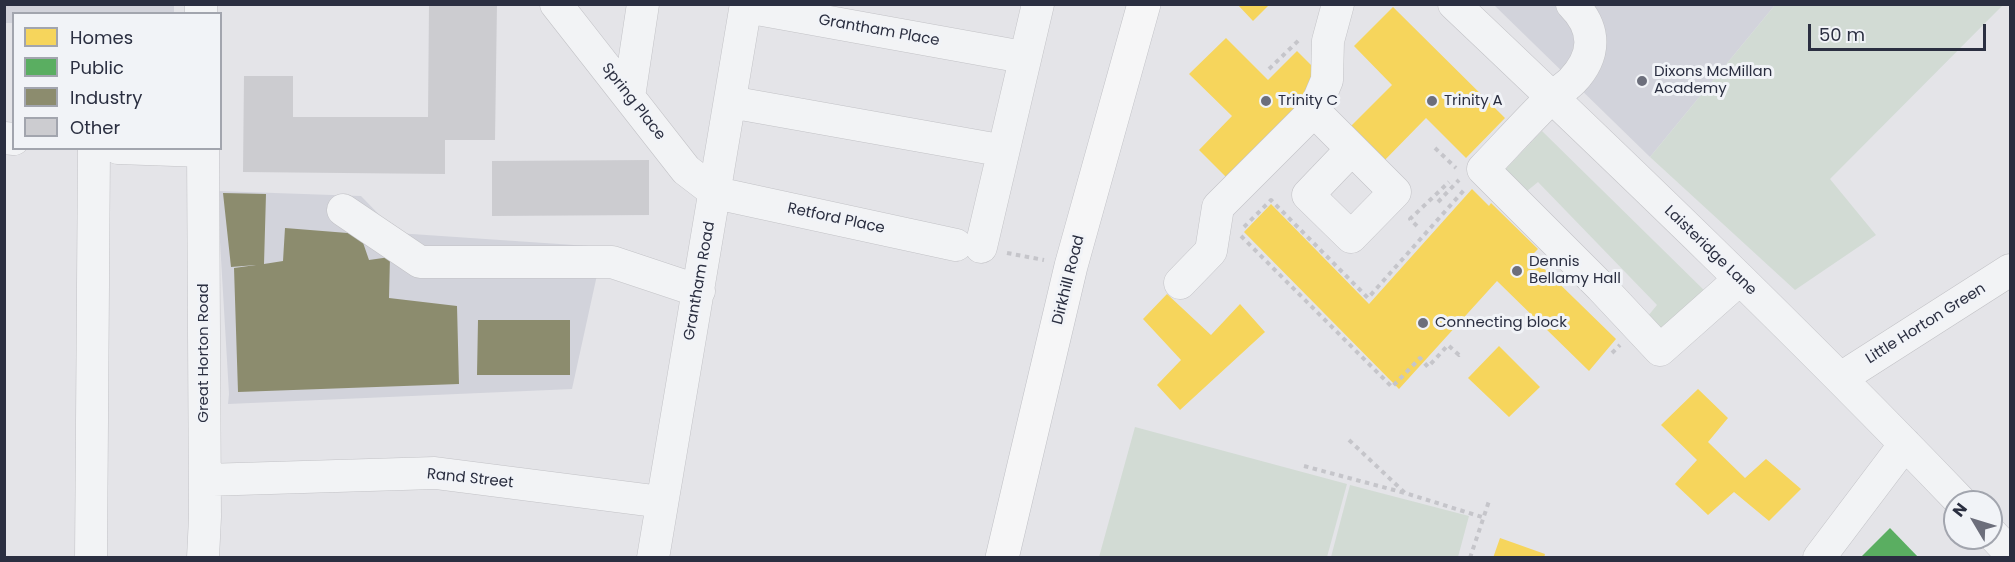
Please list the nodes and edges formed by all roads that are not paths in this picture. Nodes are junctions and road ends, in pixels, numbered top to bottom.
1 (556, 4) edge
2 (642, 4) edge
3 (1038, 4) edge
4 (1144, 4) edge
5 (1338, 4) edge
6 (1454, 4) edge
7 (1572, 4) edge
8 (746, 6) edge
9 (836, 14) edge
10 (1012, 55) dead end
11 (629, 97) junction
12 (1552, 97) junction
13 (730, 102) junction
14 (1314, 111) junction
15 (988, 148) dead end
16 (94, 150) edge
17 (202, 150) edge
18 (1351, 150) junction
19 (716, 193) junction
20 (343, 210) dead end
21 (2010, 270) edge
22 (1740, 279) junction
23 (1180, 283) dead end
24 (699, 291) junction
25 (1841, 378) junction
26 (1905, 444) junction
27 (205, 480) junction
28 (1949, 490) edge
29 (662, 502) junction
30 (91, 558) edge
31 (203, 558) edge
32 (653, 558) edge
33 (1002, 558) edge
34 (1819, 558) edge

1 - 11 street, Spring Place
2 - 11 street
3 - 19 street, Retford Place
4 - 33 main road, Dirkhill Road
5 - 14 street
6 - 12 street, Laisteridge Lane
7 - 12 street
8 - 9 street, Grantham Place
8 - 13 street, Grantham Road
9 - 10 street, Grantham Place
11 - 19 street, Spring Place
12 - 22 street, Laisteridge Lane
12 - 22 street
13 - 15 street
13 - 19 street, Grantham Road
14 - 18 street
14 - 23 street
16 - 30 street
17 - 27 street, Great Horton Road
18 - 18 street
19 - 24 street, Grantham Road
20 - 24 street
21 - 25 street, Little Horton Green
22 - 25 street, Laisteridge Lane
24 - 29 street, Grantham Road
25 - 26 street, Laisteridge Lane
26 - 28 street, Laisteridge Lane
26 - 34 street
27 - 29 street, Rand Street
27 - 31 street, Great Horton Road
29 - 32 street, Grantham Road

